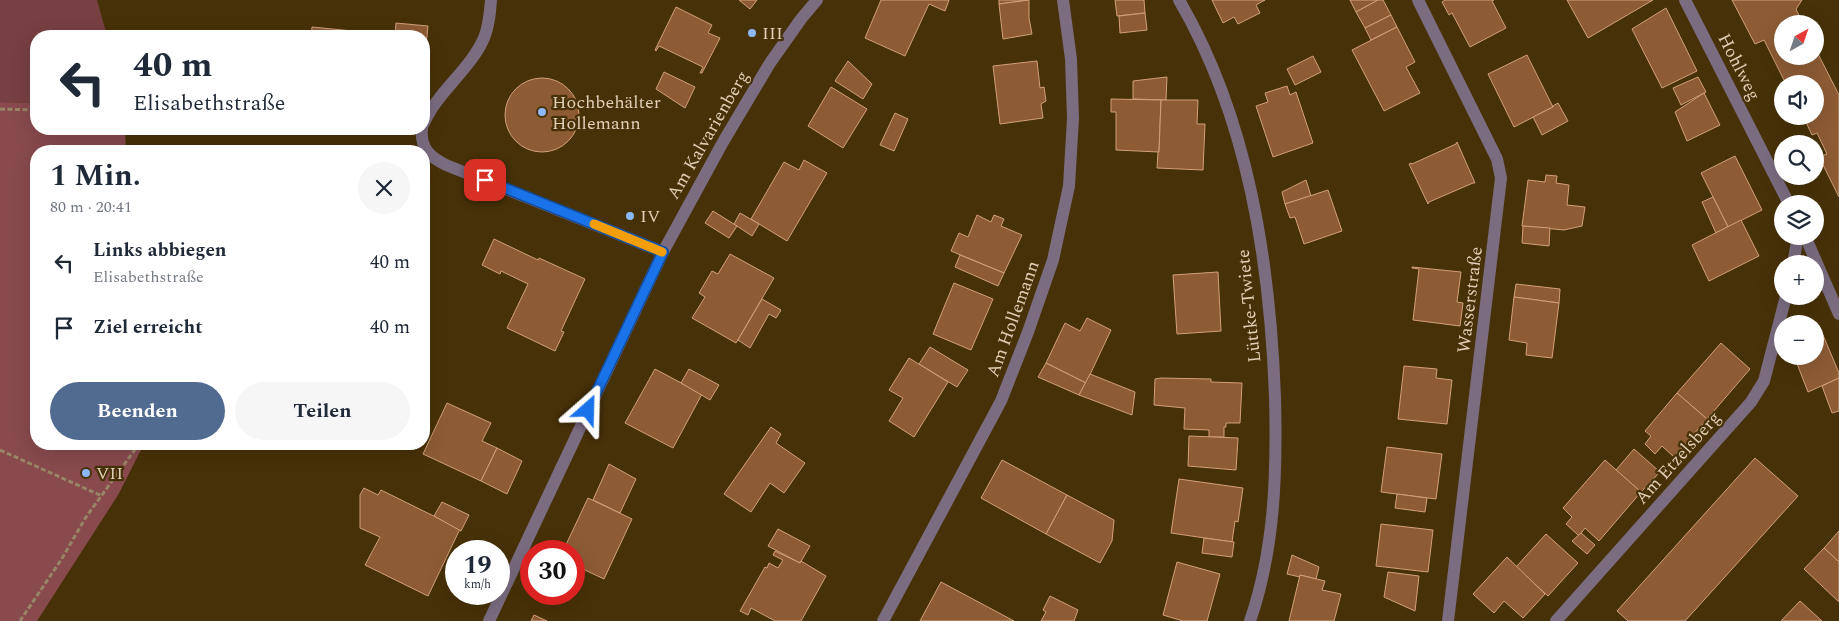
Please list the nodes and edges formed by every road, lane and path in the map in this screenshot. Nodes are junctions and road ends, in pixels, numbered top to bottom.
1 (491, 0) edge
2 (817, 0) edge
3 (1064, 0) edge
4 (1179, 0) edge
5 (1418, 0) edge
6 (1686, 0) edge
7 (0, 109) edge
8 (30, 110) edge
9 (430, 112) edge
10 (430, 154) edge
11 (1784, 195) edge
12 (1809, 245) edge
13 (663, 252) junction
14 (1784, 305) edge
15 (1839, 314) edge
16 (0, 450) edge
17 (135, 450) edge
18 (102, 496) junction
19 (20, 621) edge
20 (489, 621) edge
21 (883, 621) edge
22 (1250, 621) edge
23 (1448, 621) edge
24 (1556, 621) edge

1 - 9 street
2 - 13 street, Am Kalvarienberg
3 - 21 street, Am Hollemann
4 - 22 street, Lüttke-Twiete
5 - 23 street, Wasserstraße
6 - 11 street, Hohlweg
7 - 8 path
10 - 13 street
12 - 15 street
13 - 20 street, Am Kalvarienberg
14 - 24 street, Am Etzelsberg
16 - 18 path
17 - 18 path
18 - 19 path

